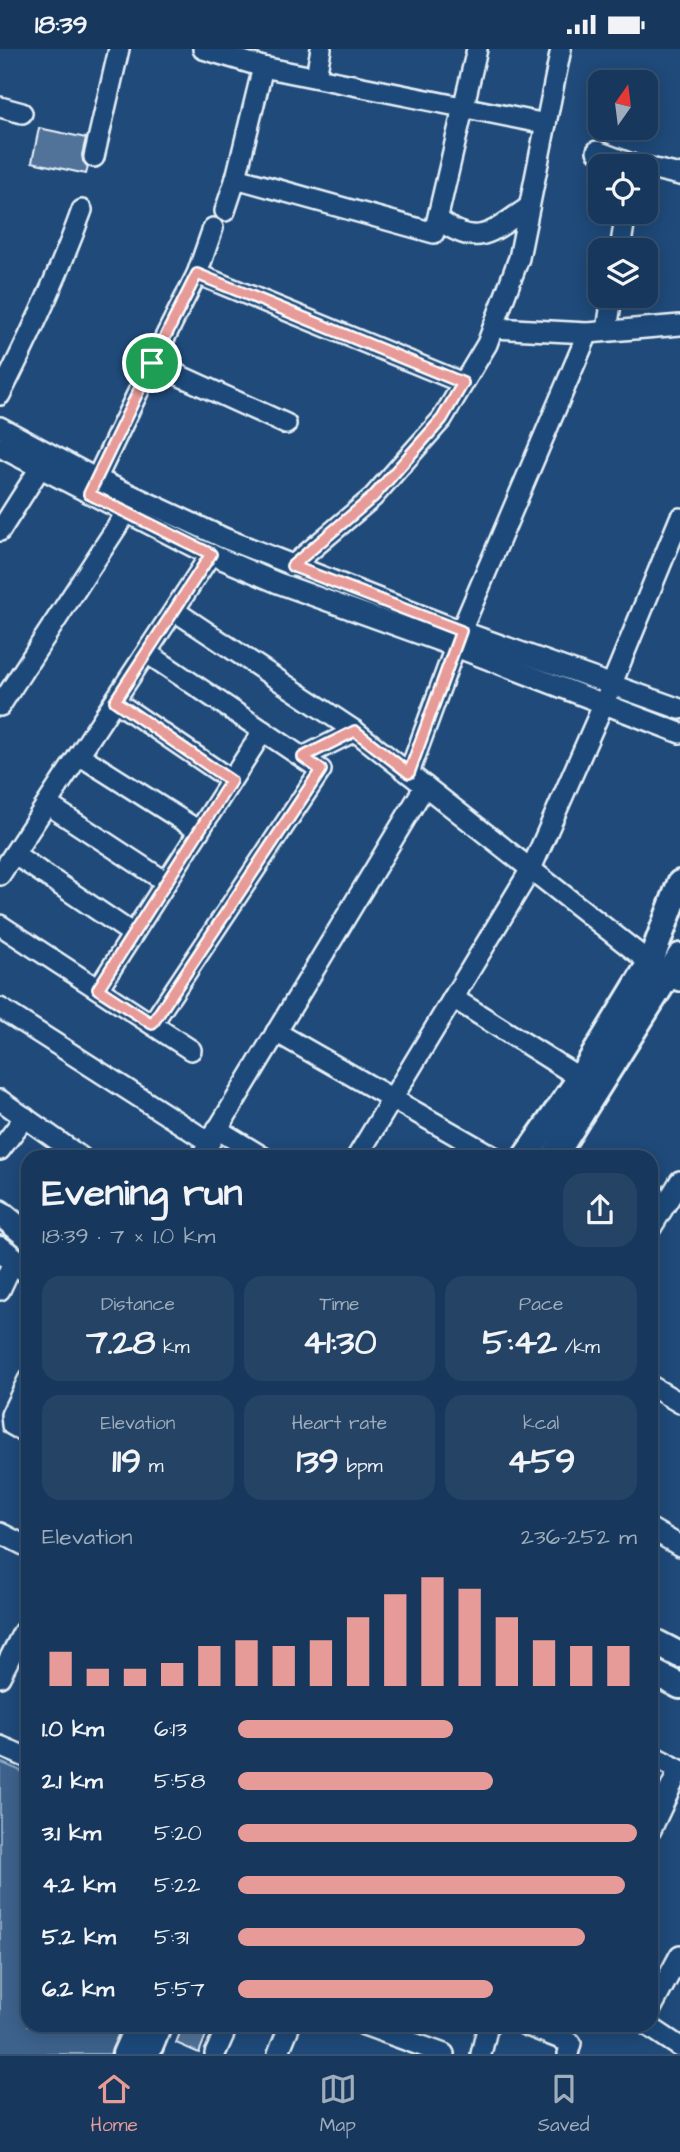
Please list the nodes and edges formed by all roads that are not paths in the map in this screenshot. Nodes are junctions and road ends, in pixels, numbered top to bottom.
1 (119, 49) edge
2 (203, 49) edge
3 (321, 49) edge
4 (477, 49) edge
5 (561, 49) edge
6 (263, 67) junction
7 (316, 76) junction
8 (0, 107) edge
9 (464, 107) junction
10 (22, 113) dead end
11 (546, 124) junction
12 (597, 151) dead end
13 (605, 154) edge
14 (93, 157) dead end
15 (658, 170) edge
16 (680, 174) edge
17 (236, 178) junction
18 (529, 207) junction
19 (82, 210) dead end
20 (225, 211) dead end
21 (438, 219) junction
22 (214, 228) dead end
23 (197, 274) junction
24 (607, 308) edge
25 (680, 325) edge
26 (493, 328) junction
27 (597, 332) junction
28 (152, 363) junction
29 (463, 383) junction
30 (0, 395) edge
31 (286, 424) dead end
32 (0, 427) edge
33 (0, 447) edge
34 (40, 468) junction
35 (93, 486) junction
36 (126, 513) junction
37 (680, 518) edge
38 (0, 531) edge
39 (211, 554) junction
40 (292, 566) junction
41 (175, 611) junction
42 (459, 639) junction
43 (147, 653) junction
44 (608, 695) junction
45 (115, 701) junction
46 (0, 706) edge
47 (680, 709) edge
48 (263, 731) junction
49 (355, 731) junction
50 (680, 733) edge
51 (79, 755) junction
52 (303, 757) junction
53 (409, 773) junction
54 (231, 781) junction
55 (425, 786) junction
56 (47, 804) junction
57 (199, 831) junction
58 (14, 854) junction
59 (531, 869) junction
60 (0, 875) edge
61 (166, 882) junction
62 (680, 883) edge
63 (0, 925) edge
64 (133, 934) junction
65 (669, 969) edge
66 (98, 989) junction
67 (453, 997) junction
68 (0, 1008) edge
69 (152, 1024) junction
70 (276, 1033) junction
71 (191, 1050) dead end
72 (580, 1078) junction
73 (0, 1100) edge
74 (392, 1100) junction
75 (25, 1117) junction
76 (209, 1143) edge
77 (0, 1150) edge
78 (71, 1150) edge
79 (236, 1150) edge
80 (361, 1150) edge
81 (481, 1150) edge
82 (530, 1150) edge
83 (558, 1150) edge
84 (680, 1181) edge
85 (0, 1213) edge
86 (658, 1217) edge
87 (21, 1230) edge
88 (14, 1260) edge
89 (0, 1290) edge
90 (658, 1390) edge
91 (21, 1394) edge
92 (680, 1403) edge
93 (21, 1430) edge
94 (0, 1533) edge
95 (658, 1533) edge
96 (21, 1544) edge
97 (680, 1546) edge
98 (21, 1636) edge
99 (658, 1644) edge
100 (680, 1655) edge
101 (658, 1675) edge
102 (0, 1677) edge
103 (680, 1686) edge
104 (0, 1746) edge
105 (21, 1755) edge
106 (658, 1759) edge
107 (680, 1770) edge
108 (658, 1816) edge
109 (680, 1955) edge
110 (658, 1996) edge
111 (140, 2032) edge
112 (156, 2032) edge
113 (225, 2032) edge
114 (288, 2032) edge
115 (383, 2032) edge
116 (486, 2032) edge
117 (543, 2032) edge
118 (658, 2032) edge
119 (680, 2047) edge
120 (146, 2053) edge
121 (281, 2053) edge
122 (215, 2054) edge
123 (444, 2054) edge
124 (481, 2054) edge
125 (568, 2054) edge

1 - 14 street
2 - 6 street
3 - 7 street
4 - 9 street
5 - 11 street
6 - 7 street
6 - 17 street
7 - 9 street
8 - 10 street
9 - 11 street
9 - 21 street
11 - 18 street
12 - 13 street
15 - 16 street
17 - 20 street
17 - 21 street
18 - 21 street
18 - 26 street
19 - 30 street
22 - 23 street
23 - 28 street
23 - 29 street
24 - 27 street
25 - 27 street
26 - 27 street
26 - 29 street
27 - 42 street
28 - 31 street
28 - 35 street
29 - 40 street
32 - 35 street
33 - 34 street
34 - 35 street
34 - 38 street
35 - 36 street
35 - 40 street
36 - 39 street
36 - 46 street
37 - 44 street
39 - 41 street
39 - 42 street
40 - 42 street
41 - 43 street
41 - 49 street
42 - 44 street
42 - 53 street
43 - 45 street
43 - 48 street
44 - 47 street
44 - 50 street
44 - 59 street
45 - 51 street
45 - 54 street
48 - 52 street
48 - 54 street
49 - 52 street
49 - 53 street
51 - 56 street
51 - 57 street
52 - 69 street
53 - 55 street
54 - 57 street
55 - 59 street
55 - 70 street
56 - 58 street
56 - 61 street
57 - 61 street
58 - 60 street
58 - 64 street
59 - 65 street
59 - 67 street
61 - 64 street
62 - 65 main road
63 - 66 street
64 - 66 street
65 - 72 main road
65 - 83 main road
66 - 69 street
67 - 72 street
67 - 74 street
68 - 76 street
69 - 71 street
70 - 74 street
70 - 76 street
72 - 82 main road
73 - 75 street
74 - 80 street
74 - 81 street
75 - 77 street
75 - 78 street
76 - 79 street
84 - 86 street
85 - 87 main road
88 - 89 street
90 - 92 street
91 - 93 street
94 - 96 street
95 - 97 street
98 - 102 street
99 - 100 main road
101 - 103 main road
104 - 105 street
106 - 107 street
107 - 108 street
109 - 110 street
111 - 120 main road
112 - 120 main road
113 - 122 street
114 - 121 street
115 - 123 street
116 - 124 street
117 - 125 street
118 - 119 street

